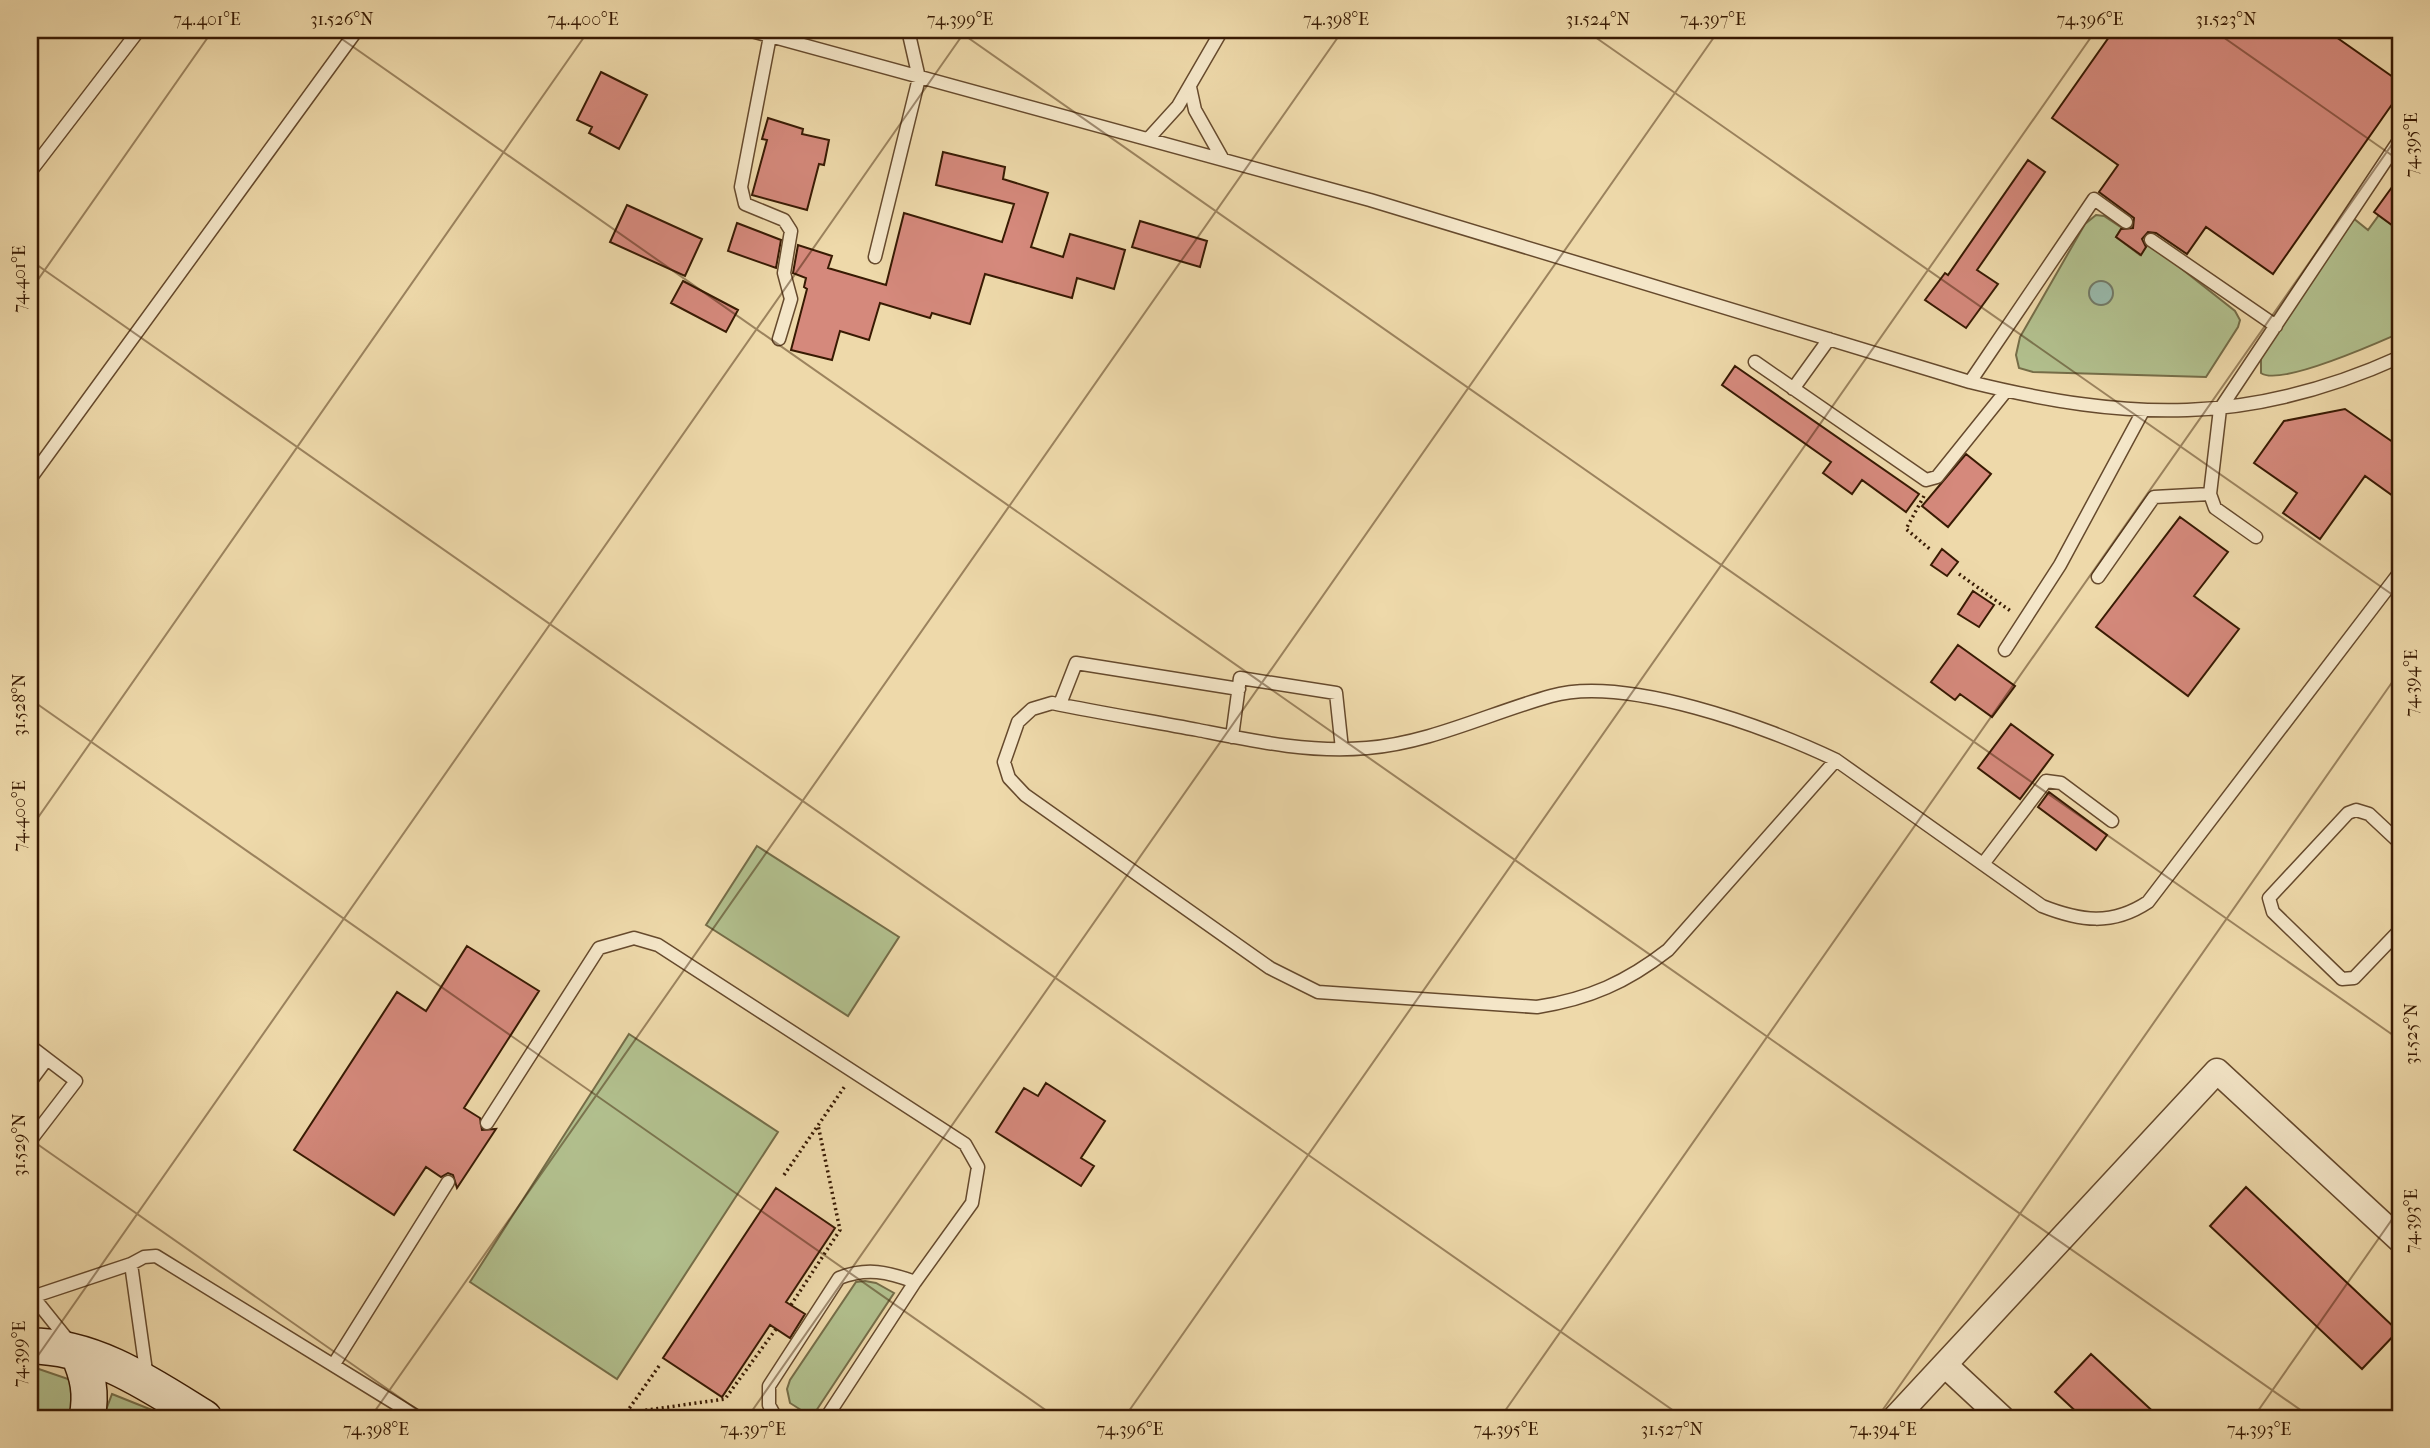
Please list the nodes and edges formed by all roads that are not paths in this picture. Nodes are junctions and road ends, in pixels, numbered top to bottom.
1 (139, 30) edge
2 (357, 30) edge
3 (748, 30) edge
4 (908, 30) edge
5 (1222, 30) edge
6 (770, 36) junction
7 (919, 78) junction
8 (1191, 87) junction
9 (1149, 138) junction
10 (2400, 139) edge
11 (1222, 158) junction
12 (30, 172) edge
13 (2126, 222) dead end
14 (2151, 240) dead end
15 (875, 257) dead end
16 (2276, 326) junction
17 (779, 338) dead end
18 (1829, 339) junction
19 (2400, 357) edge
20 (1755, 362) dead end
21 (1970, 382) junction
22 (1793, 389) junction
23 (2006, 391) junction
24 (2220, 409) junction
25 (2143, 411) junction
26 (30, 479) edge
27 (2210, 494) junction
28 (2256, 537) dead end
29 (2400, 572) edge
30 (2098, 577) dead end
31 (2006, 650) dead end
32 (1238, 689) junction
33 (1060, 704) junction
34 (1232, 737) junction
35 (1342, 749) junction
36 (1836, 760) junction
37 (2112, 821) dead end
38 (2400, 843) edge
39 (1983, 864) junction
40 (2400, 930) edge
41 (30, 1046) edge
42 (47, 1059) junction
43 (30, 1082) edge
44 (487, 1123) dead end
45 (30, 1141) edge
46 (448, 1182) dead end
47 (2400, 1240) edge
48 (131, 1264) junction
49 (915, 1282) junction
50 (32, 1294) edge
51 (30, 1346) edge
52 (78, 1353) junction
53 (334, 1364) junction
54 (1945, 1365) junction
55 (148, 1384) junction
56 (87, 1418) edge
57 (204, 1418) edge
58 (419, 1418) edge
59 (776, 1418) edge
60 (826, 1418) edge
61 (1895, 1418) edge
62 (2002, 1418) edge

1 - 12 lane
2 - 26 lane
3 - 6 lane
4 - 7 lane
5 - 8 lane
6 - 7 lane
6 - 17 lane
7 - 9 lane
7 - 15 lane
8 - 9 lane
8 - 11 lane
9 - 11 lane
10 - 16 lane
11 - 18 lane
13 - 21 lane
14 - 16 lane
16 - 24 lane
18 - 21 lane
18 - 22 lane
19 - 24 lane
20 - 22 lane
21 - 23 lane
22 - 23 lane
23 - 25 lane
24 - 25 lane
24 - 27 lane
25 - 31 lane
27 - 28 lane
27 - 30 lane
29 - 39 lane
32 - 33 lane
32 - 34 lane
32 - 35 lane
33 - 34 lane
33 - 36 lane
34 - 35 lane
35 - 36 lane
36 - 39 lane
37 - 39 lane
38 - 40 lane
41 - 42 lane
42 - 43 lane
42 - 45 lane
44 - 49 lane
46 - 53 lane
47 - 54 street
48 - 50 lane
48 - 53 lane
48 - 55 lane
49 - 59 lane
49 - 60 lane
50 - 52 lane
51 - 52 main road
52 - 55 main road
52 - 56 main road
53 - 58 lane
54 - 61 street
54 - 62 street
55 - 57 main road

